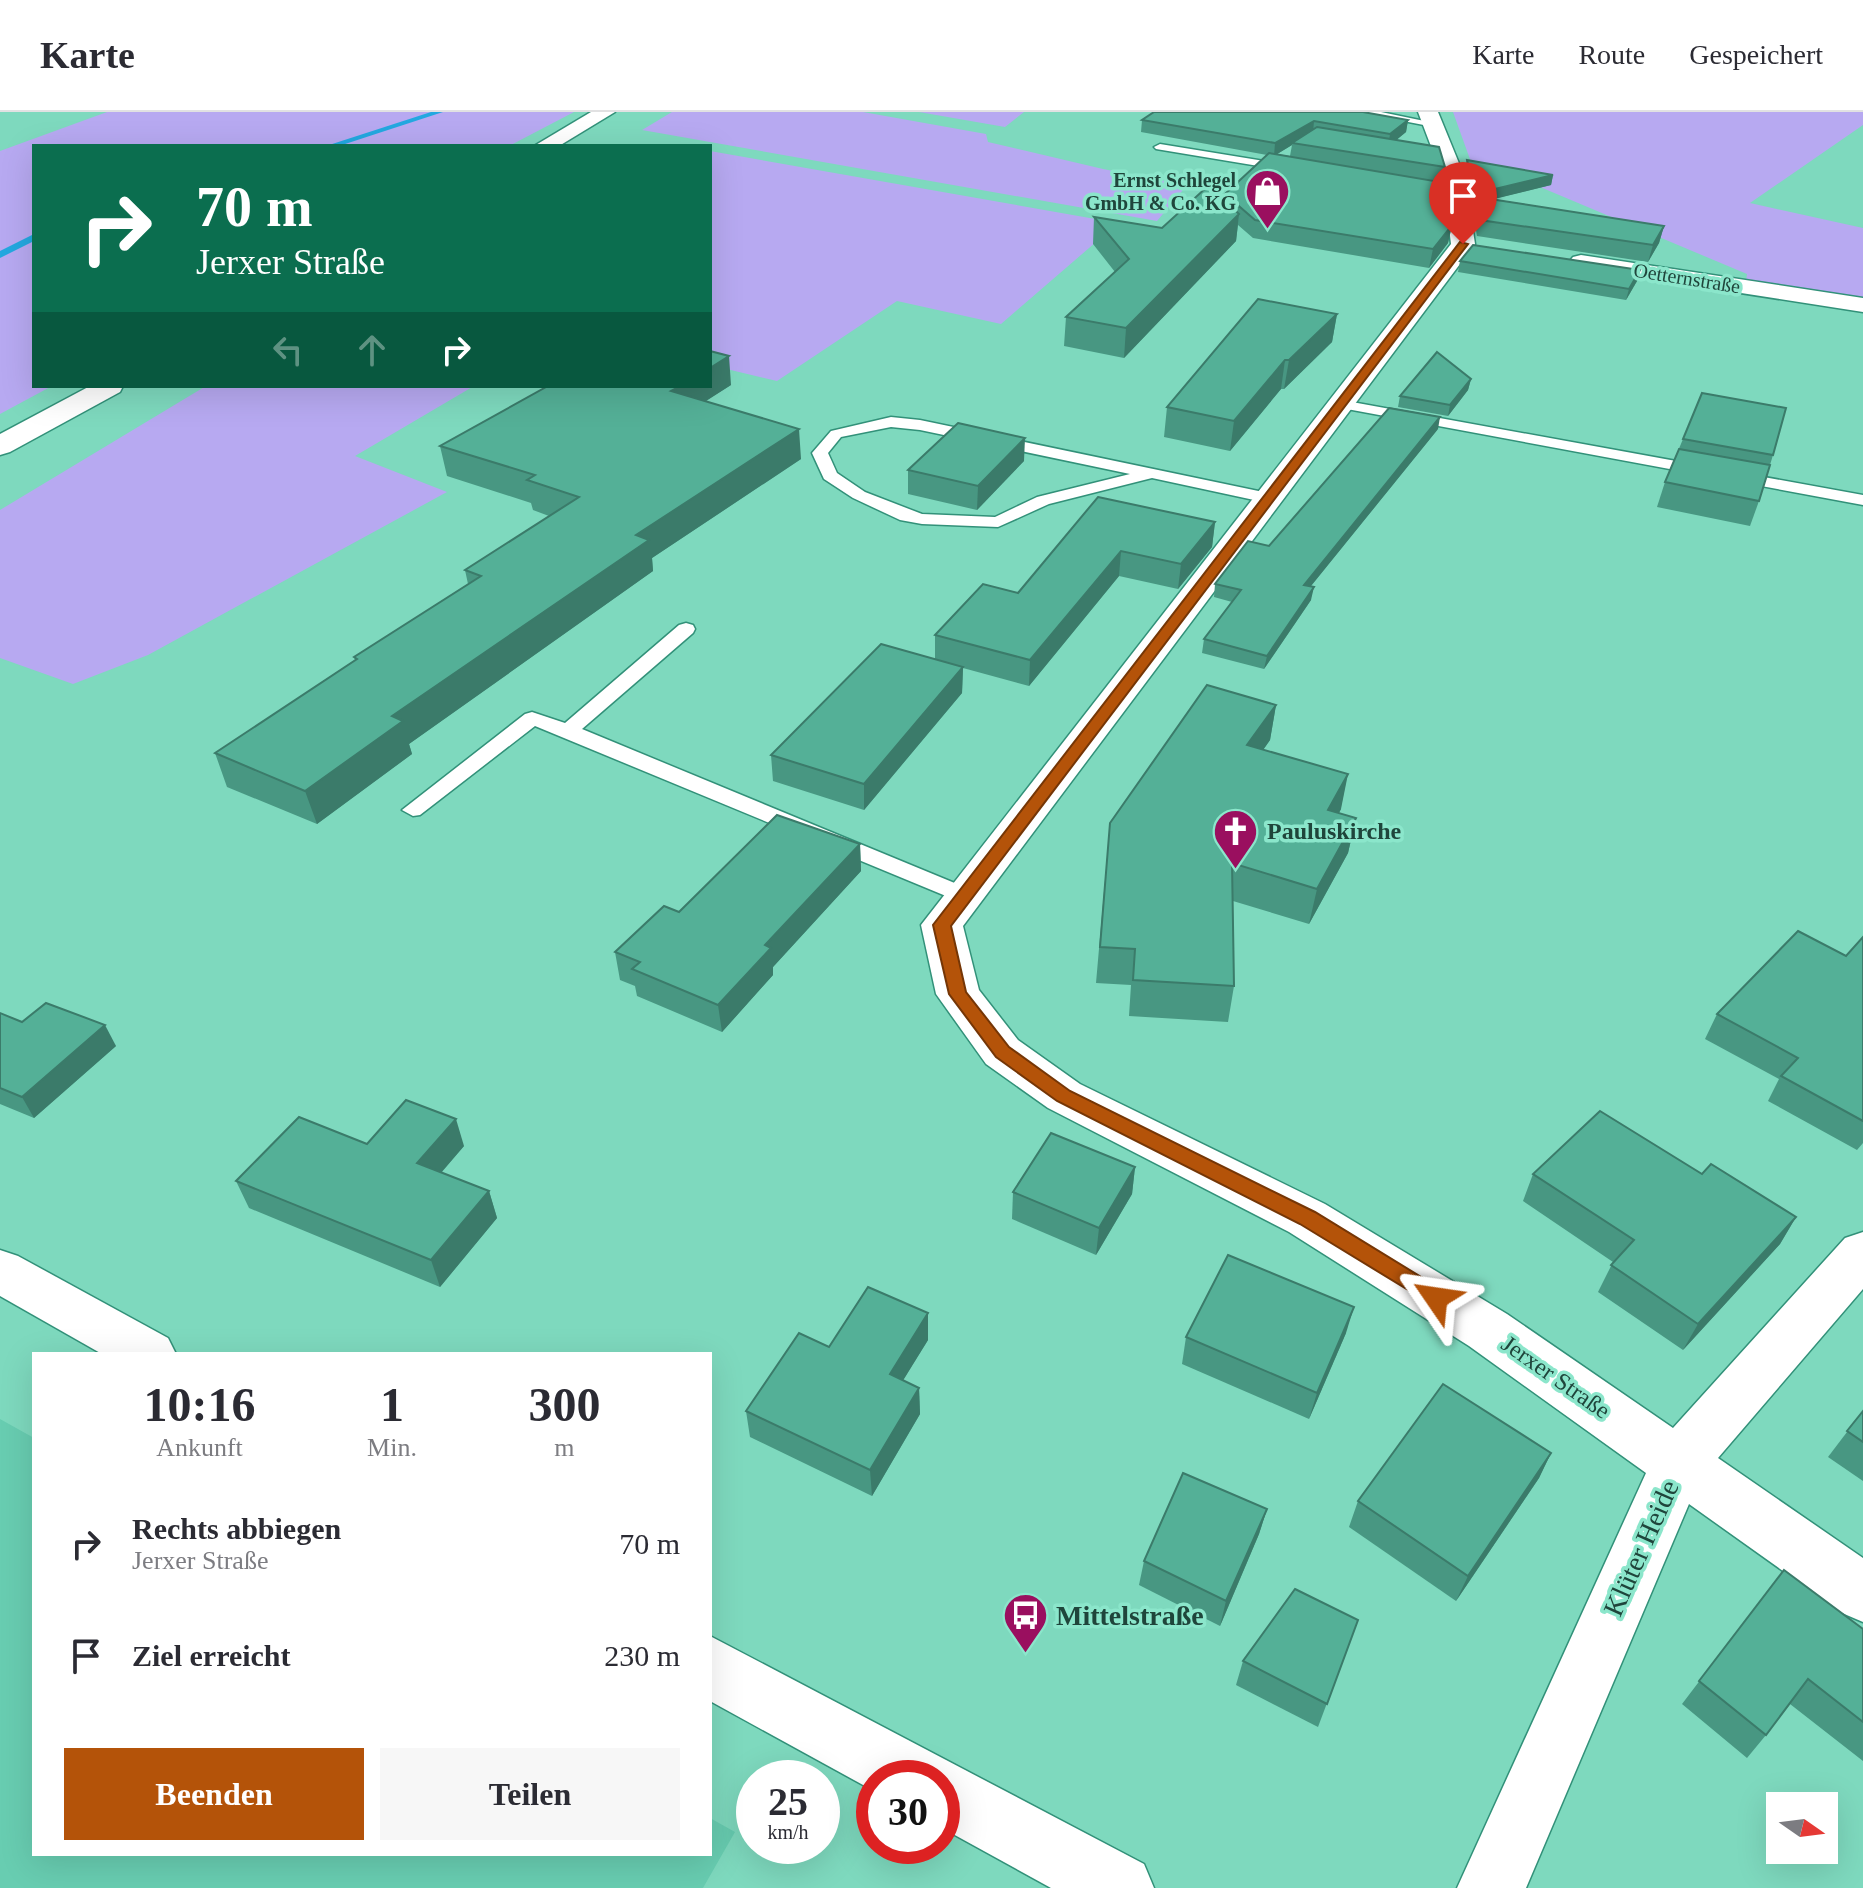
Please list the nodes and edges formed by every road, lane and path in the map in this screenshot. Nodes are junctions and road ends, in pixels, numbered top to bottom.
1 (605, 112) edge
2 (1362, 112) edge
3 (1431, 118) edge
4 (548, 144) edge
5 (1160, 147) dead end
6 (1292, 152) edge
7 (1271, 165) junction
8 (1302, 170) edge
9 (1556, 258) edge
10 (1863, 305) edge
11 (106, 388) edge
12 (1341, 404) junction
13 (0, 446) edge
14 (1150, 474) junction
15 (1268, 498) junction
16 (1863, 500) edge
17 (686, 629) dead end
18 (568, 731) junction
19 (413, 810) dead end
20 (966, 896) junction
21 (1863, 1253) edge
22 (0, 1271) edge
23 (145, 1352) edge
24 (1679, 1462) junction
25 (1863, 1593) edge
26 (712, 1668) edge
27 (883, 1760) edge
28 (960, 1802) edge
29 (1120, 1888) edge
30 (1491, 1888) edge

1 - 4 street
2 - 3 lane
3 - 12 street, Jerxer Straße
5 - 7 lane
6 - 7 lane
7 - 8 lane
9 - 10 street, Oetternstraße
11 - 13 street
12 - 15 street, Jerxer Straße
12 - 16 lane
14 - 14 lane
14 - 15 lane
15 - 20 street, Jerxer Straße
17 - 18 lane
18 - 19 lane
18 - 20 lane
20 - 24 street, Jerxer Straße
21 - 24 street, Klüter Heide
22 - 23 street
24 - 25 street
24 - 30 street, Klüter Heide
26 - 27 street
28 - 29 street

